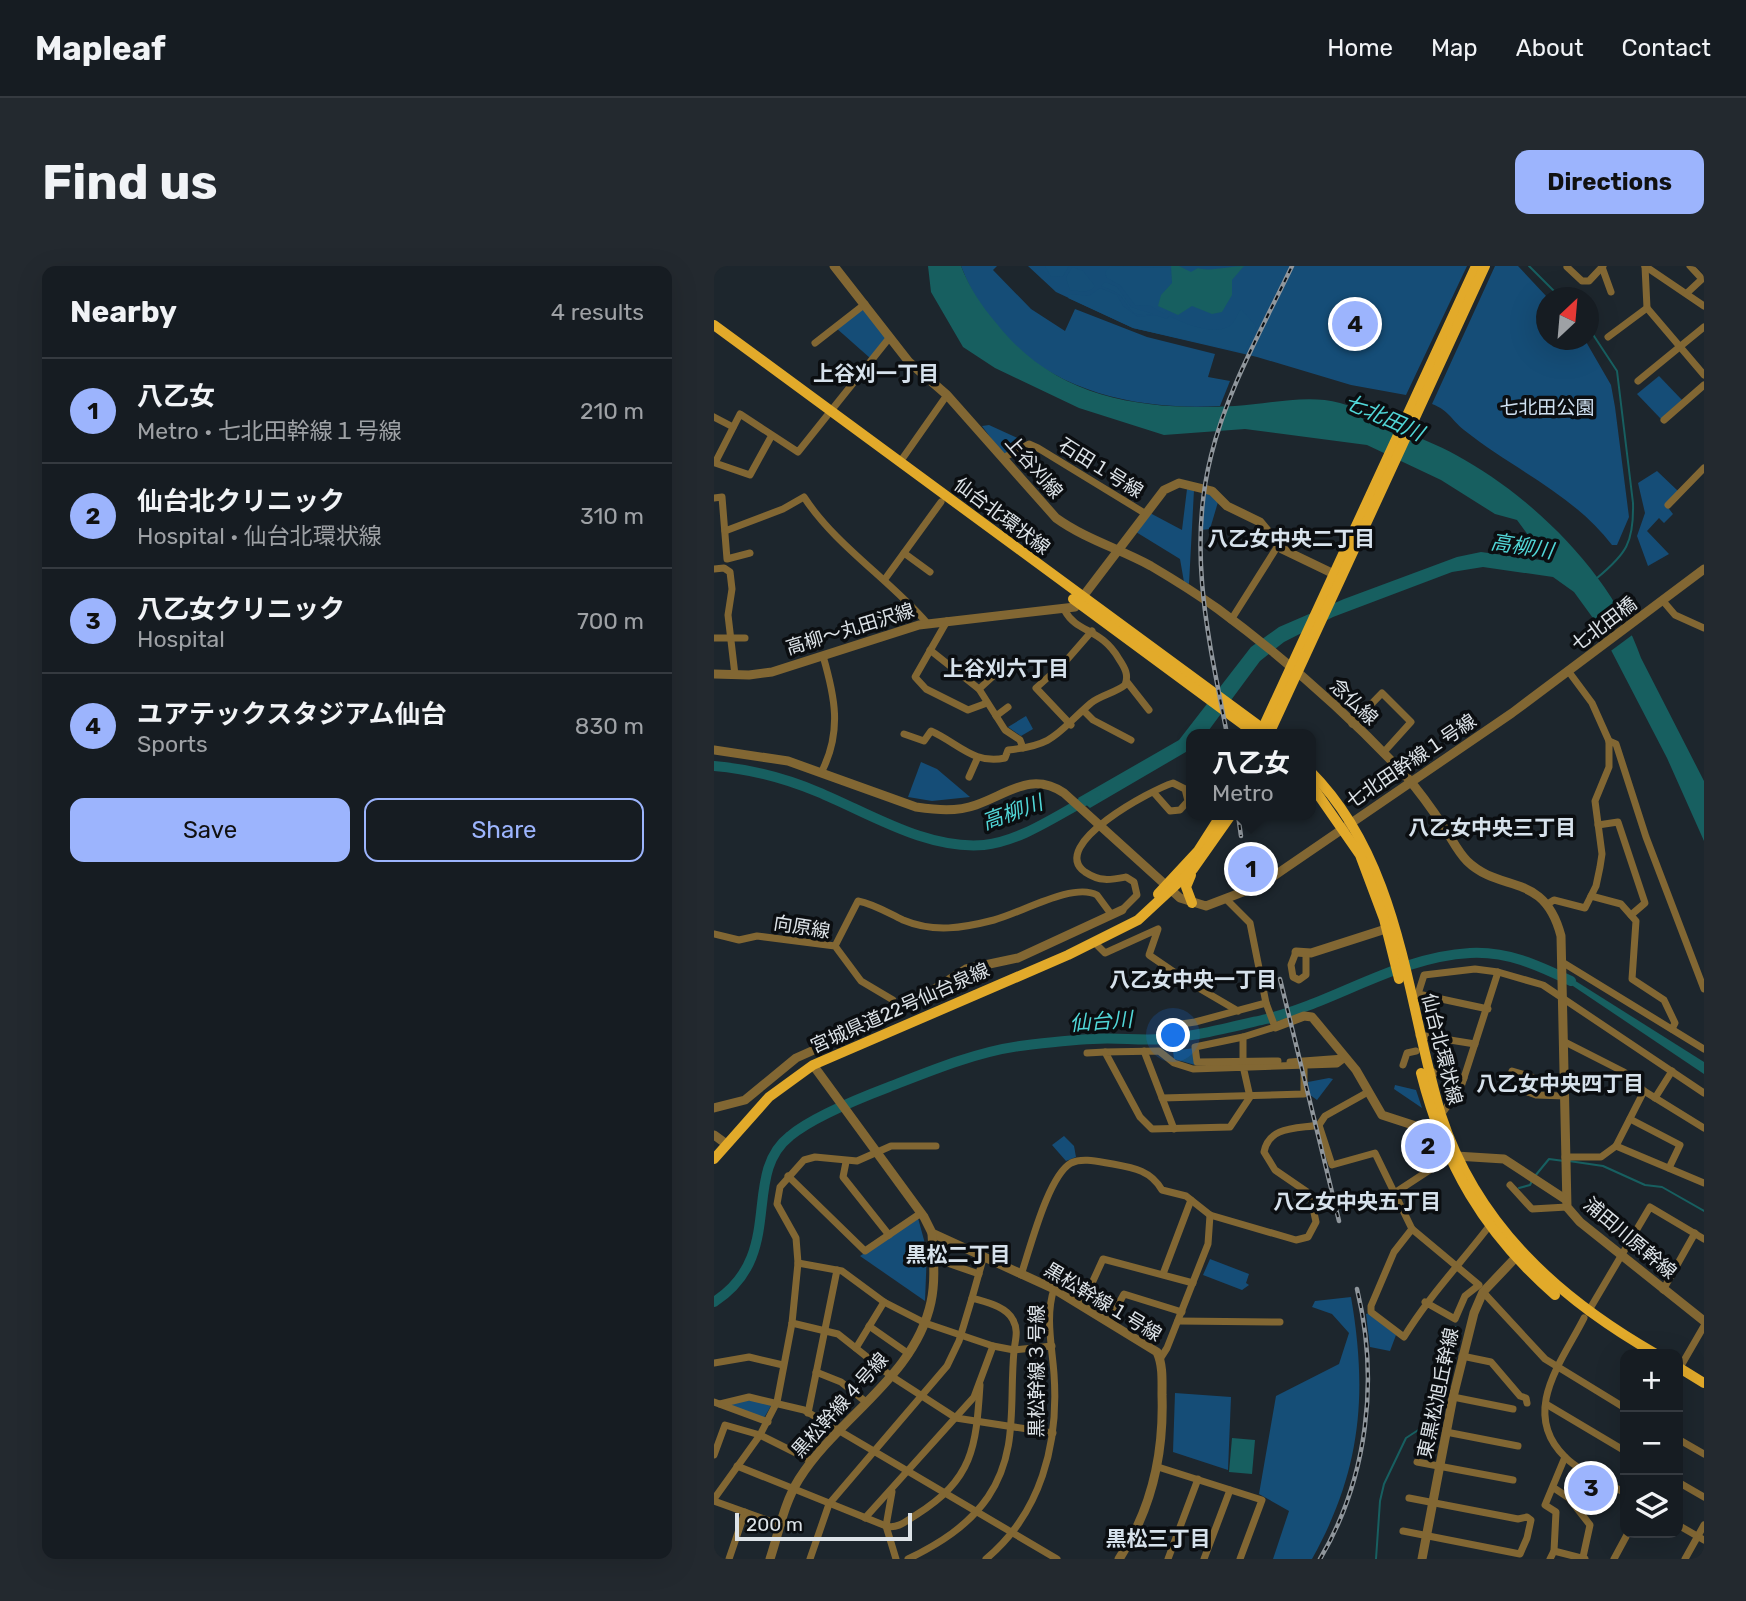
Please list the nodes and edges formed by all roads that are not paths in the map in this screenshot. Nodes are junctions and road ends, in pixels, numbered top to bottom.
1 (834, 266) edge
2 (1476, 266) edge
3 (1485, 266) edge
4 (1690, 266) edge
5 (1567, 267) edge
6 (1602, 267) edge
7 (1611, 292) dead end
8 (1687, 293) junction
9 (865, 304) junction
10 (1704, 306) edge
11 (1647, 308) junction
12 (714, 325) edge
13 (1704, 327) edge
14 (714, 333) edge
15 (890, 337) junction
16 (1608, 337) dead end
17 (815, 343) dead end
18 (1681, 347) junction
19 (1704, 374) edge
20 (1638, 381) dead end
21 (1426, 385) junction
22 (1704, 385) edge
23 (947, 395) junction
24 (830, 414) junction
25 (714, 417) edge
26 (1664, 420) dead end
27 (733, 427) junction
28 (772, 435) junction
29 (1003, 458) junction
30 (714, 462) edge
31 (900, 462) junction
32 (1704, 468) edge
33 (714, 498) edge
34 (941, 502) junction
35 (1372, 504) junction
36 (1668, 505) dead end
37 (1146, 514) junction
38 (725, 534) junction
39 (714, 538) edge
40 (1279, 544) junction
41 (1119, 552) junction
42 (904, 553) junction
43 (750, 554) dead end
44 (714, 569) edge
45 (1704, 569) edge
46 (930, 572) dead end
47 (1334, 574) junction
48 (885, 579) junction
49 (1081, 601) junction
50 (1326, 601) junction
51 (1663, 601) junction
52 (1065, 611) junction
53 (1231, 620) junction
54 (947, 621) junction
55 (928, 623) junction
56 (1704, 628) edge
57 (1092, 631) junction
58 (714, 638) edge
59 (730, 638) junction
60 (745, 638) dead end
61 (930, 650) junction
62 (1274, 655) joint
63 (823, 656) junction
64 (1001, 669) dead end
65 (1572, 669) junction
66 (1294, 671) junction
67 (714, 674) edge
68 (735, 675) junction
69 (1126, 682) junction
70 (979, 690) junction
71 (987, 702) junction
72 (1008, 707) dead end
73 (1149, 710) dead end
74 (1084, 711) junction
75 (996, 716) junction
76 (1352, 724) junction
77 (1071, 725) junction
78 (1258, 729) edge
79 (1266, 729) edge
80 (904, 734) dead end
81 (1131, 740) dead end
82 (1609, 741) junction
83 (1023, 748) junction
84 (714, 750) edge
85 (1383, 753) junction
86 (977, 759) junction
87 (822, 771) junction
88 (969, 777) dead end
89 (1316, 779) edge
90 (1409, 781) junction
91 (1316, 789) edge
92 (1186, 793) edge
93 (1155, 794) junction
94 (1186, 804) edge
95 (1218, 820) edge
96 (1227, 820) edge
97 (1097, 822) junction
98 (1598, 825) junction
99 (1347, 826) junction
100 (1193, 869) junction
101 (1265, 882) tunnel mouth
102 (1169, 889) junction
103 (1248, 890) tunnel mouth
104 (1591, 896) junction
105 (1226, 899) junction
106 (1192, 904) junction
107 (1546, 905) junction
108 (1122, 910) joint
109 (1111, 914) junction
110 (1631, 915) junction
111 (1390, 928) junction
112 (714, 934) edge
113 (1095, 943) junction
114 (835, 946) junction
115 (1301, 953) dead end
116 (1562, 963) junction
117 (1498, 972) junction
118 (1402, 976) junction
119 (1704, 989) edge
120 (1563, 996) junction
121 (1267, 1004) junction
122 (1488, 1009) junction
123 (1237, 1012) junction
124 (895, 1014) junction
125 (1175, 1024) dead end
126 (1274, 1025) junction
127 (1672, 1029) junction
128 (1419, 1035) junction
129 (1243, 1037) junction
130 (1565, 1042) junction
131 (1475, 1044) junction
132 (1704, 1049) edge
133 (1144, 1051) junction
134 (1416, 1051) junction
135 (1105, 1052) junction
136 (1087, 1053) dead end
137 (1345, 1058) junction
138 (1242, 1063) junction
139 (813, 1065) junction
140 (1403, 1065) dead end
141 (1304, 1066) junction
142 (1427, 1071) junction
143 (1512, 1071) dead end
144 (1672, 1071) junction
145 (1464, 1078) junction
146 (1644, 1091) junction
147 (1368, 1092) junction
148 (1704, 1093) edge
149 (1565, 1096) junction
150 (1250, 1097) junction
151 (1162, 1098) junction
152 (1655, 1098) junction
153 (714, 1108) edge
154 (1441, 1115) junction
155 (1630, 1119) junction
156 (1318, 1125) junction
157 (1704, 1128) edge
158 (1174, 1129) junction
159 (1436, 1129) junction
160 (714, 1135) edge
161 (725, 1143) junction
162 (936, 1146) dead end
163 (1616, 1146) junction
164 (877, 1154) junction
165 (1452, 1156) junction
166 (714, 1158) edge
167 (1565, 1161) junction
168 (846, 1162) junction
169 (1669, 1168) junction
170 (788, 1176) junction
171 (1704, 1183) edge
172 (1510, 1185) dead end
173 (1396, 1192) junction
174 (1191, 1200) junction
175 (1566, 1203) junction
176 (921, 1213) junction
177 (1210, 1215) junction
178 (1490, 1225) junction
179 (1412, 1229) junction
180 (932, 1233) junction
181 (1695, 1234) junction
182 (889, 1235) junction
183 (1704, 1239) edge
184 (1519, 1254) junction
185 (1621, 1256) junction
186 (933, 1258) junction
187 (983, 1259) junction
188 (798, 1263) junction
189 (1458, 1265) junction
190 (837, 1270) junction
191 (979, 1274) junction
192 (1163, 1274) junction
193 (1021, 1275) junction
194 (1193, 1283) junction
195 (1054, 1289) junction
196 (1663, 1290) junction
197 (1483, 1292) junction
198 (972, 1297) junction
199 (884, 1302) junction
200 (1425, 1302) junction
201 (1082, 1306) junction
202 (1182, 1311) junction
203 (1586, 1315) junction
204 (1109, 1321) junction
205 (1178, 1321) junction
206 (1280, 1322) dead end
207 (792, 1323) junction
208 (925, 1323) junction
209 (1704, 1324) edge
210 (869, 1326) junction
211 (825, 1330) junction
212 (961, 1335) junction
213 (993, 1346) junction
214 (1052, 1346) junction
215 (856, 1348) junction
216 (1637, 1349) edge
217 (1647, 1349) edge
218 (1014, 1350) junction
219 (909, 1354) junction
220 (1462, 1356) junction
221 (1160, 1359) junction
222 (1683, 1361) edge
223 (714, 1363) edge
224 (783, 1365) junction
225 (1556, 1368) junction
226 (816, 1372) junction
227 (1683, 1372) edge
228 (1683, 1374) edge
229 (891, 1376) junction
230 (1704, 1383) edge
231 (979, 1385) junction
232 (1704, 1389) edge
233 (1453, 1397) junction
234 (923, 1398) junction
235 (777, 1402) junction
236 (866, 1402) junction
237 (717, 1403) edge
238 (1527, 1403) dead end
239 (1546, 1404) junction
240 (1620, 1405) edge
241 (1513, 1409) dead end
242 (808, 1413) junction
243 (956, 1419) junction
244 (768, 1422) junction
245 (978, 1423) junction
246 (1013, 1428) junction
247 (838, 1431) junction
248 (1446, 1432) junction
249 (1053, 1433) junction
250 (760, 1435) junction
251 (1683, 1442) edge
252 (1518, 1446) dead end
253 (1620, 1448) edge
254 (874, 1452) junction
255 (1704, 1454) edge
256 (714, 1455) edge
257 (1565, 1457) junction
258 (812, 1461) junction
259 (1417, 1462) dead end
260 (737, 1466) junction
261 (1440, 1466) junction
262 (1158, 1467) junction
263 (908, 1472) junction
264 (1198, 1479) junction
265 (1513, 1480) dead end
266 (1683, 1485) edge
267 (718, 1486) edge
268 (894, 1487) junction
269 (1555, 1488) junction
270 (792, 1490) junction
271 (1230, 1490) junction
272 (1620, 1490) edge
273 (945, 1493) junction
274 (1704, 1497) edge
275 (1409, 1498) dead end
276 (714, 1500) edge
277 (1432, 1502) junction
278 (829, 1504) junction
279 (746, 1512) junction
280 (976, 1512) junction
281 (865, 1518) junction
282 (781, 1525) junction
283 (1704, 1525) edge
284 (886, 1526) junction
285 (1683, 1528) edge
286 (1403, 1531) dead end
287 (1012, 1532) junction
288 (1426, 1536) junction
289 (1625, 1538) edge
290 (1701, 1538) edge
291 (1554, 1551) junction
292 (773, 1558) edge
293 (1584, 1558) edge
294 (729, 1559) edge
295 (810, 1559) edge
296 (896, 1559) edge
297 (908, 1559) edge
298 (986, 1559) edge
299 (1058, 1559) edge
300 (1119, 1559) edge
301 (1167, 1559) edge
302 (1204, 1559) edge
303 (1240, 1559) edge
304 (1422, 1559) edge
305 (1550, 1559) edge
306 (1614, 1559) edge
307 (1685, 1559) edge

1 - 9 street, 上谷刈線
2 - 21 main road
3 - 21 main road
4 - 8 street
5 - 6 street
6 - 7 street
8 - 10 street
8 - 11 street
9 - 15 street, 上谷刈線
9 - 17 street
11 - 16 street
11 - 18 street
12 - 24 main road, 仙台北環状線
13 - 18 street
14 - 24 main road, 仙台北環状線
15 - 23 street, 上谷刈線
15 - 24 street
18 - 19 street
18 - 20 street
21 - 35 main road
22 - 26 street
23 - 29 street, 上谷刈線
23 - 31 street
24 - 28 street
24 - 31 main road, 仙台北環状線
24 - 34 main road, 仙台北環状線
25 - 27 street
27 - 28 street
27 - 30 street
28 - 30 street
29 - 37 street, 石田１号線
29 - 41 street, 上谷刈線
31 - 49 main road, 仙台北環状線
32 - 36 street
33 - 38 street
34 - 42 street
34 - 49 main road, 仙台北環状線
35 - 47 main road
35 - 50 main road
37 - 40 street
37 - 41 street
38 - 39 street
38 - 43 street
38 - 48 street
40 - 47 street
40 - 53 street
41 - 49 street
41 - 53 street, 上谷刈線
42 - 46 street
42 - 48 street
44 - 59 street
45 - 51 street
47 - 50 main road
48 - 55 street
49 - 52 street, 高柳～丸田沢線
49 - 78 main road, 仙台北環状線
50 - 66 main road
51 - 56 street
51 - 65 street, 七北田橋
52 - 54 street, 高柳～丸田沢線
52 - 57 street
53 - 62 street, 上谷刈線
54 - 55 street, 高柳～丸田沢線
54 - 61 street
55 - 63 street, 高柳～丸田沢線
57 - 69 street
57 - 77 street
58 - 59 street
59 - 60 street
59 - 68 street
61 - 70 street
61 - 71 street
62 - 66 street, 念仏線
63 - 68 street, 高柳～丸田沢線
63 - 87 street
64 - 70 street
65 - 82 street
65 - 90 street, 七北田幹線１号線
66 - 76 street, 念仏線
66 - 79 main road
67 - 68 street, 高柳～丸田沢線
69 - 73 street
69 - 74 street
70 - 71 street
71 - 75 street
72 - 75 street
74 - 77 street
74 - 81 street
75 - 83 street
76 - 85 street, 念仏線
76 - 85 street
77 - 83 street
80 - 86 street
82 - 98 street
82 - 119 street
83 - 86 street
84 - 87 street
85 - 90 street, 念仏線
86 - 88 street
87 - 97 street
89 - 99 main road, 仙台北環状線
90 - 99 street, 七北田幹線１号線
90 - 107 street
91 - 99 main road, 仙台北環状線
92 - 93 street
93 - 94 street
93 - 97 street
95 - 102 main road
96 - 100 main road
97 - 102 street
97 - 108 street
98 - 104 street
98 - 110 street
99 - 101 street, 七北田幹線１号線
99 - 111 main road, 仙台北環状線
100 - 102 main road
100 - 106 main road
102 - 106 street
102 - 113 main road, 宮城県道22号仙台泉線
103 - 105 street
104 - 107 street
104 - 110 street
105 - 106 street
105 - 121 street
107 - 116 street
108 - 109 street
109 - 114 street
109 - 124 street
110 - 127 street
111 - 115 street
111 - 118 main road, 仙台北環状線
112 - 114 street, 向原線
113 - 123 street
113 - 139 main road, 宮城県道22号仙台泉線
114 - 124 street, 向原線
116 - 120 street, 浦田川原幹線
116 - 127 street
117 - 120 street
117 - 122 street
117 - 122 street
118 - 128 main road, 仙台北環状線
118 - 134 main road, 仙台北環状線
120 - 130 street, 浦田川原幹線
120 - 144 street
121 - 123 street
121 - 126 street
122 - 131 street
123 - 125 street
124 - 153 street
126 - 129 street
126 - 137 street
127 - 132 street
128 - 131 street
128 - 142 main road, 仙台北環状線
129 - 138 street
129 - 138 street
130 - 146 street
130 - 149 street, 浦田川原幹線
131 - 145 street
133 - 135 street
133 - 138 street
133 - 151 street
134 - 140 street
134 - 159 main road, 仙台北環状線
135 - 136 street
135 - 158 street
137 - 138 street
137 - 141 street
137 - 147 street
138 - 141 street
138 - 150 street
139 - 161 main road, 宮城県道22号仙台泉線
139 - 164 street
141 - 150 street
142 - 145 street
142 - 154 main road, 仙台北環状線
143 - 149 street
144 - 148 street
144 - 152 street
145 - 154 street
146 - 152 street
146 - 155 street
147 - 156 street
147 - 159 street
149 - 167 street, 浦田川原幹線
150 - 151 street
150 - 158 street
151 - 158 street
152 - 157 street
154 - 165 main road, 仙台北環状線
155 - 163 street
155 - 169 street
156 - 173 street
156 - 177 street
159 - 165 main road, 仙台北環状線
160 - 161 street
161 - 166 main road, 宮城県道22号仙台泉線
162 - 164 street
163 - 167 street
163 - 169 street
164 - 168 street
164 - 176 street
165 - 173 street
165 - 175 street
165 - 178 main road, 仙台北環状線
165 - 184 main road, 仙台北環状線
167 - 175 street, 浦田川原幹線
168 - 170 street
168 - 182 street
169 - 171 street
170 - 182 street
170 - 188 street
172 - 175 street
173 - 179 street
174 - 177 street
174 - 192 street
174 - 193 street
175 - 185 street, 浦田川原幹線
176 - 180 street
176 - 182 street
177 - 194 street
178 - 184 main road, 仙台北環状線
178 - 189 street
179 - 189 street
179 - 200 street
180 - 186 street, 黒松幹線４号線
180 - 187 street, 黒松幹線１号線
181 - 183 street
181 - 185 street
181 - 196 street
184 - 197 street, 東黒松旭丘幹線
184 - 203 main road, 仙台北環状線
185 - 196 street, 浦田川原幹線
185 - 203 street
186 - 191 street
186 - 208 street, 黒松幹線４号線
187 - 191 street
187 - 193 street, 黒松幹線１号線
188 - 190 street
188 - 207 street
189 - 200 street
189 - 200 street
190 - 199 street
190 - 211 street
191 - 198 street
192 - 194 street
192 - 201 street
193 - 195 street, 黒松幹線１号線
194 - 202 street
195 - 201 street, 黒松幹線１号線
195 - 214 street, 黒松幹線３号線
196 - 209 street, 浦田川原幹線
197 - 220 street, 東黒松旭丘幹線
197 - 225 street
198 - 212 street
198 - 218 street
199 - 208 street
199 - 210 street
201 - 204 street, 黒松幹線１号線
202 - 204 street
202 - 205 street
203 - 216 main road, 仙台北環状線
203 - 217 main road, 仙台北環状線
203 - 225 street
204 - 221 street, 黒松幹線１号線
205 - 206 street
205 - 221 street
207 - 211 street
207 - 224 street
208 - 212 street
208 - 219 street, 黒松幹線４号線
209 - 222 street
210 - 215 street
210 - 219 street
211 - 215 street
211 - 226 street
212 - 213 street
212 - 234 street
213 - 218 street
213 - 231 street
214 - 218 street
214 - 249 street, 黒松幹線３号線
215 - 229 street
218 - 246 street
219 - 229 street, 黒松幹線４号線
220 - 233 street, 東黒松旭丘幹線
220 - 238 street
221 - 262 street, 黒松幹線１号線
223 - 224 street
224 - 235 street
225 - 239 street
225 - 240 street
226 - 236 street
226 - 242 street
227 - 230 main road
228 - 232 main road
229 - 234 street
229 - 236 street, 黒松幹線４号線
231 - 243 street
231 - 245 street
233 - 241 street
233 - 248 street, 東黒松旭丘幹線
234 - 243 street
234 - 254 street
235 - 237 street
235 - 242 street
235 - 244 street
236 - 247 street, 黒松幹線４号線
237 - 244 street
239 - 253 street
239 - 257 street
242 - 247 street
243 - 245 street
243 - 263 street
244 - 250 street
245 - 246 street
245 - 273 street
246 - 249 street
246 - 280 street
247 - 254 street
247 - 258 street, 黒松幹線４号線
248 - 252 street
248 - 261 street, 東黒松旭丘幹線
249 - 287 street, 黒松幹線３号線
250 - 256 street
250 - 258 street
250 - 260 street
251 - 255 street
254 - 263 street
254 - 278 street
257 - 269 street
257 - 272 street
258 - 270 street, 黒松幹線４号線
259 - 261 street
260 - 267 street
260 - 270 street
261 - 265 street
261 - 277 street, 東黒松旭丘幹線
262 - 264 street
262 - 300 street, 黒松幹線１号線
263 - 268 street
263 - 273 street
264 - 271 street
264 - 301 street
266 - 274 street
267 - 276 street
268 - 281 street
268 - 284 street
269 - 291 street
269 - 293 street
270 - 278 street
270 - 282 street, 黒松幹線４号線
271 - 302 street
271 - 303 street
273 - 280 street
273 - 284 street
275 - 277 street
276 - 279 street
277 - 288 street, 東黒松旭丘幹線
277 - 288 street
278 - 281 street
278 - 295 street
279 - 282 street
279 - 294 street
280 - 287 street
280 - 297 street
281 - 284 street
282 - 292 street, 黒松幹線４号線
283 - 290 street
284 - 296 street
285 - 290 street
286 - 288 street
287 - 298 street, 黒松幹線３号線
287 - 299 street
288 - 304 street, 東黒松旭丘幹線
289 - 306 street
290 - 307 street
291 - 293 street
291 - 305 street

